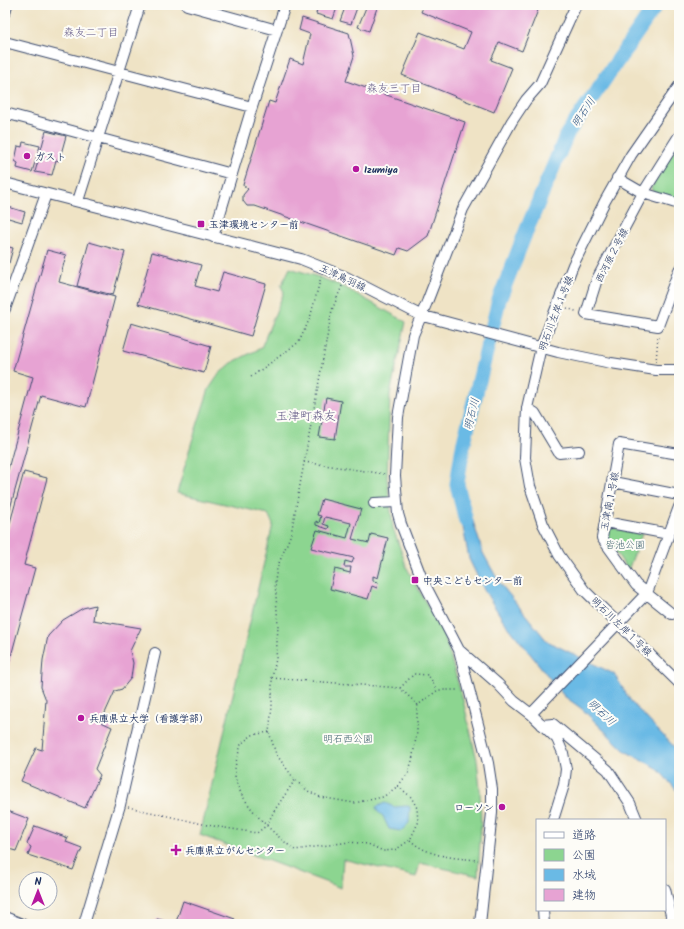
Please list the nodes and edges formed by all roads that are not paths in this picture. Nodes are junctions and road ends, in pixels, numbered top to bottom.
1 (7, 5) edge
2 (140, 5) edge
3 (187, 5) edge
4 (286, 5) edge
5 (576, 5) edge
6 (5, 12) edge
7 (277, 30) junction
8 (5, 42) edge
9 (119, 72) junction
10 (679, 86) edge
11 (252, 107) junction
12 (5, 113) edge
13 (679, 136) edge
14 (98, 139) junction
15 (232, 174) junction
16 (618, 178) junction
17 (5, 183) edge
18 (643, 193) junction
19 (46, 194) junction
20 (78, 201) junction
21 (679, 204) edge
22 (213, 237) junction
23 (679, 270) edge
24 (677, 282) edge
25 (8, 290) edge
26 (5, 309) edge
27 (420, 315) junction
28 (541, 347) junction
29 (679, 370) edge
30 (527, 408) junction
31 (579, 451) dead end
32 (679, 454) edge
33 (613, 482) junction
34 (679, 494) edge
35 (397, 502) junction
36 (374, 503) dead end
37 (679, 507) edge
38 (605, 522) junction
39 (669, 534) junction
40 (647, 594) junction
41 (672, 614) dead end
42 (619, 624) junction
43 (459, 650) junction
44 (155, 653) dead end
45 (679, 683) edge
46 (531, 714) junction
47 (542, 725) junction
48 (553, 819) edge
49 (638, 819) edge
50 (666, 893) edge
51 (543, 911) edge
52 (5, 917) edge
53 (22, 924) edge
54 (84, 924) edge
55 (480, 924) edge
56 (544, 924) edge
57 (673, 924) edge

1 - 6 street
2 - 9 street
3 - 7 street
4 - 7 street
5 - 27 street
7 - 11 street
8 - 9 street
9 - 11 street
9 - 14 street
10 - 16 street, 明石川左岸１号線
11 - 15 street
12 - 14 street
13 - 18 street, 西河原２号線
14 - 15 street
14 - 20 street
15 - 22 street
16 - 18 street
16 - 28 street, 明石川左岸１号線
17 - 19 street, 玉津鳥羽線
18 - 21 street
18 - 24 street, 西河原２号線
19 - 20 street, 玉津鳥羽線
19 - 25 street
20 - 22 street, 玉津鳥羽線
22 - 27 street, 玉津鳥羽線
23 - 24 street
25 - 26 street
27 - 28 street, 玉津鳥羽線
27 - 35 street
28 - 29 street, 玉津鳥羽線
28 - 30 street, 明石川左岸１号線
30 - 31 street
30 - 42 street, 明石川左岸１号線
32 - 33 street, 玉津南１号線
33 - 34 street
33 - 38 street, 玉津南１号線
35 - 36 street
35 - 43 street
37 - 39 street
38 - 39 street
38 - 40 street, 玉津南１号線
39 - 40 street
40 - 41 street, 玉津南１号線
40 - 42 street
42 - 45 street, 明石川左岸１号線
42 - 46 street
43 - 46 street
43 - 55 street
44 - 54 street
46 - 47 street
47 - 48 street
47 - 49 street
50 - 57 street
51 - 56 street
52 - 53 street

